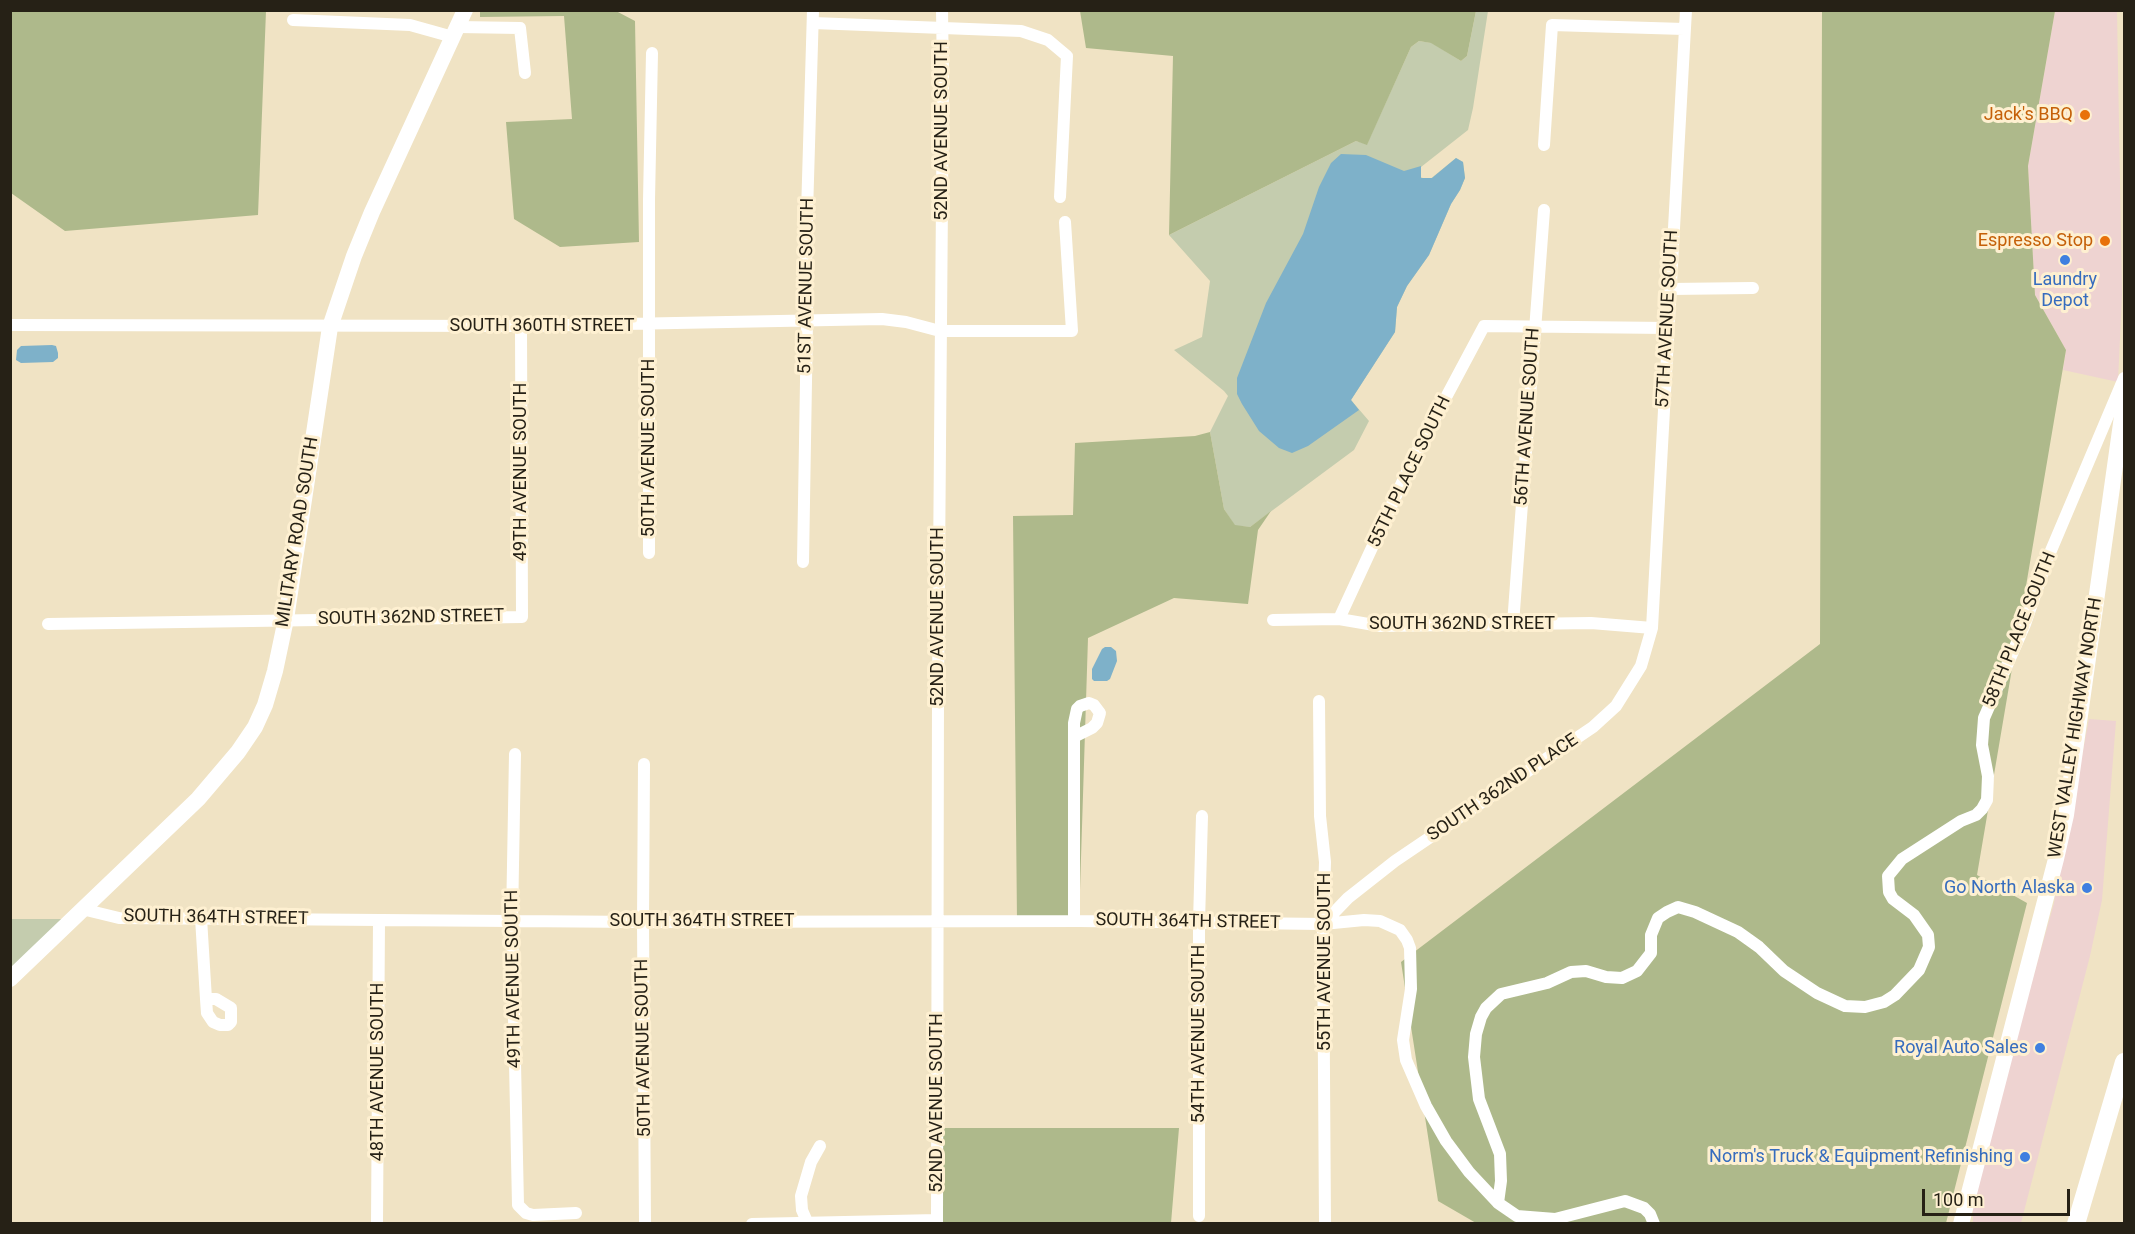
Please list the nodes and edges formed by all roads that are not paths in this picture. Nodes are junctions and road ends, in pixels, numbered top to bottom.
1 (465, 10) edge
2 (942, 10) edge
3 (1686, 10) edge
4 (813, 17) edge
5 (293, 20) dead end
6 (943, 27) junction
7 (1684, 29) junction
8 (456, 32) junction
9 (652, 53) dead end
10 (525, 73) dead end
11 (1544, 145) dead end
12 (1060, 197) dead end
13 (1544, 210) dead end
14 (1065, 222) dead end
15 (1753, 288) dead end
16 (1670, 289) junction
17 (807, 321) junction
18 (10, 325) edge
19 (649, 325) junction
20 (521, 326) junction
21 (1535, 326) junction
22 (330, 327) junction
23 (1667, 328) junction
24 (940, 331) junction
25 (2124, 378) edge
26 (2124, 402) edge
27 (648, 553) dead end
28 (803, 562) dead end
29 (522, 617) joint
30 (285, 619) junction
31 (1273, 620) dead end
32 (1339, 620) junction
33 (48, 624) dead end
34 (1513, 624) junction
35 (1652, 628) junction
36 (1319, 701) dead end
37 (1074, 737) dead end
38 (515, 754) dead end
39 (644, 764) dead end
40 (1202, 816) dead end
41 (82, 909) junction
42 (201, 918) junction
43 (379, 920) junction
44 (513, 920) junction
45 (937, 921) junction
46 (1074, 921) junction
47 (643, 922) junction
48 (1199, 922) junction
49 (1323, 924) junction
50 (10, 979) edge
51 (206, 999) dead end
52 (2124, 1062) edge
53 (820, 1146) dead end
54 (1498, 1203) junction
55 (576, 1213) dead end
56 (1199, 1216) dead end
57 (1557, 1221) edge
58 (937, 1222) edge
59 (808, 1223) edge
60 (377, 1224) edge
61 (645, 1224) edge
62 (752, 1224) edge
63 (1325, 1224) edge
64 (1654, 1224) edge
65 (1961, 1224) edge
66 (2076, 1224) edge

1 - 8 main road, MILITARY ROAD SOUTH
2 - 6 street, 52ND AVENUE SOUTH
3 - 7 street, 57TH AVENUE SOUTH
4 - 6 street
4 - 17 street, 51ST AVENUE SOUTH
5 - 8 street
6 - 12 street
6 - 24 street, 52ND AVENUE SOUTH
7 - 11 street
7 - 16 street, 57TH AVENUE SOUTH
8 - 10 street
8 - 22 main road, MILITARY ROAD SOUTH
9 - 19 street, 50TH AVENUE SOUTH
13 - 21 street, 56TH AVENUE SOUTH
14 - 24 street, SOUTH 360TH STREET
15 - 16 street
16 - 23 street, 57TH AVENUE SOUTH
17 - 19 street, SOUTH 360TH STREET
17 - 24 street, SOUTH 360TH STREET
17 - 28 street, 51ST AVENUE SOUTH
18 - 22 street, SOUTH 360TH STREET
19 - 20 street, SOUTH 360TH STREET
19 - 27 street, 50TH AVENUE SOUTH
20 - 22 street, SOUTH 360TH STREET
20 - 29 street, 49TH AVENUE SOUTH
21 - 23 street
21 - 32 street, 55TH PLACE SOUTH
21 - 34 street, 56TH AVENUE SOUTH
22 - 30 main road, MILITARY ROAD SOUTH
23 - 35 street, 57TH AVENUE SOUTH
24 - 45 street, 52ND AVENUE SOUTH
25 - 54 street, 58TH PLACE SOUTH
26 - 65 main road, WEST VALLEY HIGHWAY NORTH
29 - 30 street, SOUTH 362ND STREET
30 - 33 street, SOUTH 362ND STREET
30 - 41 main road, MILITARY ROAD SOUTH
31 - 32 street, SOUTH 362ND STREET
32 - 34 street, SOUTH 362ND STREET
34 - 35 street, SOUTH 362ND STREET
35 - 49 street, SOUTH 362ND PLACE
36 - 49 street, 55TH AVENUE SOUTH
37 - 46 street
38 - 44 street, 49TH AVENUE SOUTH
39 - 47 street, 50TH AVENUE SOUTH
40 - 48 street, 54TH AVENUE SOUTH
41 - 42 street, SOUTH 364TH STREET
41 - 50 main road, MILITARY ROAD SOUTH
42 - 43 street, SOUTH 364TH STREET
42 - 51 street
43 - 44 street, SOUTH 364TH STREET
43 - 60 street, 48TH AVENUE SOUTH
44 - 47 street, SOUTH 364TH STREET
44 - 55 street, 49TH AVENUE SOUTH
45 - 46 street, SOUTH 364TH STREET
45 - 47 street, SOUTH 364TH STREET
45 - 58 street, 52ND AVENUE SOUTH
46 - 48 street, SOUTH 364TH STREET
47 - 61 street, 50TH AVENUE SOUTH
48 - 49 street, SOUTH 364TH STREET
48 - 56 street, 54TH AVENUE SOUTH
49 - 54 street
49 - 63 street, 55TH AVENUE SOUTH
52 - 66 highway
53 - 59 street
54 - 57 street
57 - 64 street
58 - 59 street
59 - 62 street

